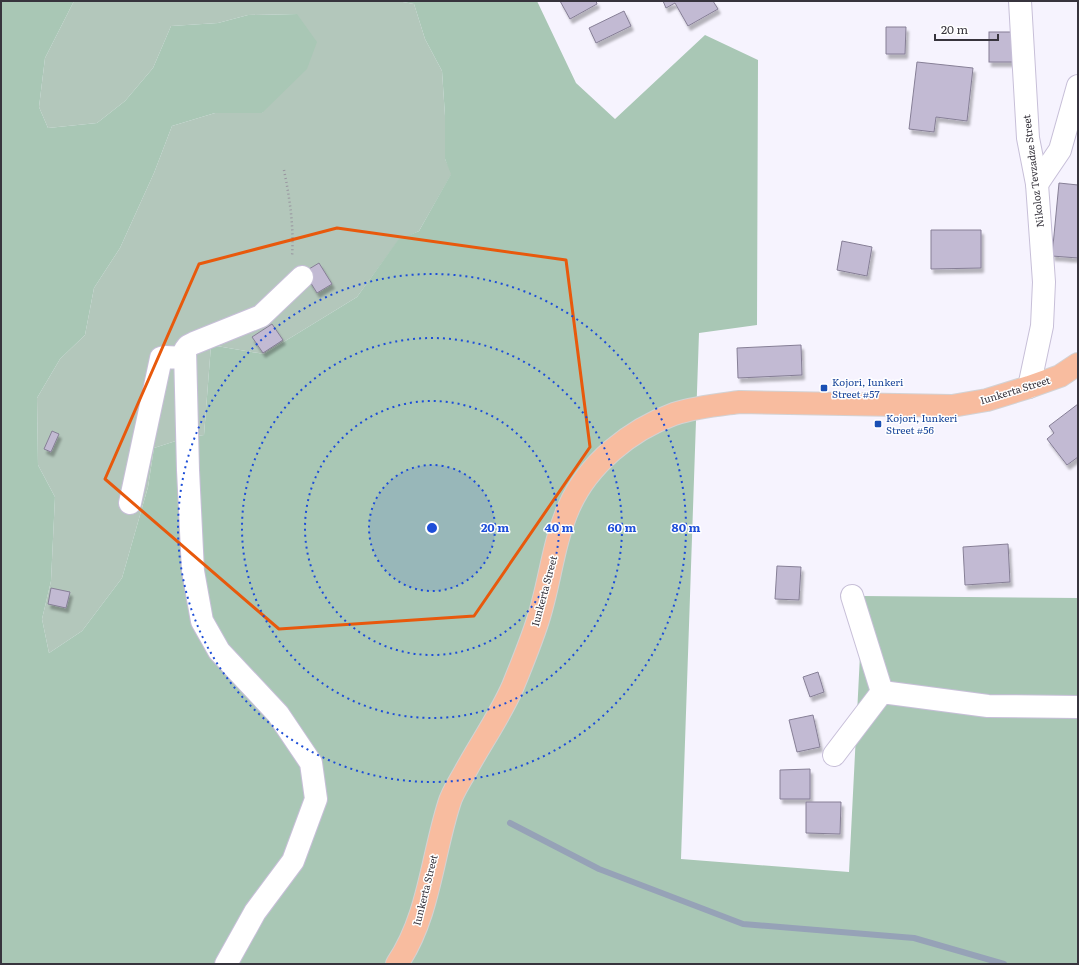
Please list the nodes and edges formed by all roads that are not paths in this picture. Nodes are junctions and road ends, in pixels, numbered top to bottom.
1 (1020, 1) edge
2 (1078, 86) edge
3 (1037, 184) junction
4 (297, 268) road end
5 (185, 358) junction
6 (1078, 364) edge
7 (1030, 387) junction
8 (130, 503) dead end
9 (852, 596) dead end
10 (882, 692) junction
11 (1078, 707) edge
12 (834, 755) dead end
13 (226, 964) edge
14 (397, 964) edge

1 - 3 street, Nikoloz Tevzadze Street
2 - 3 street
3 - 7 street, Nikoloz Tevzadze Street
4 - 5 street
5 - 8 street
5 - 13 street
6 - 7 main road, Iunkerta Street
7 - 14 main road, Iunkerta Street
9 - 10 street
10 - 11 street
10 - 12 street

